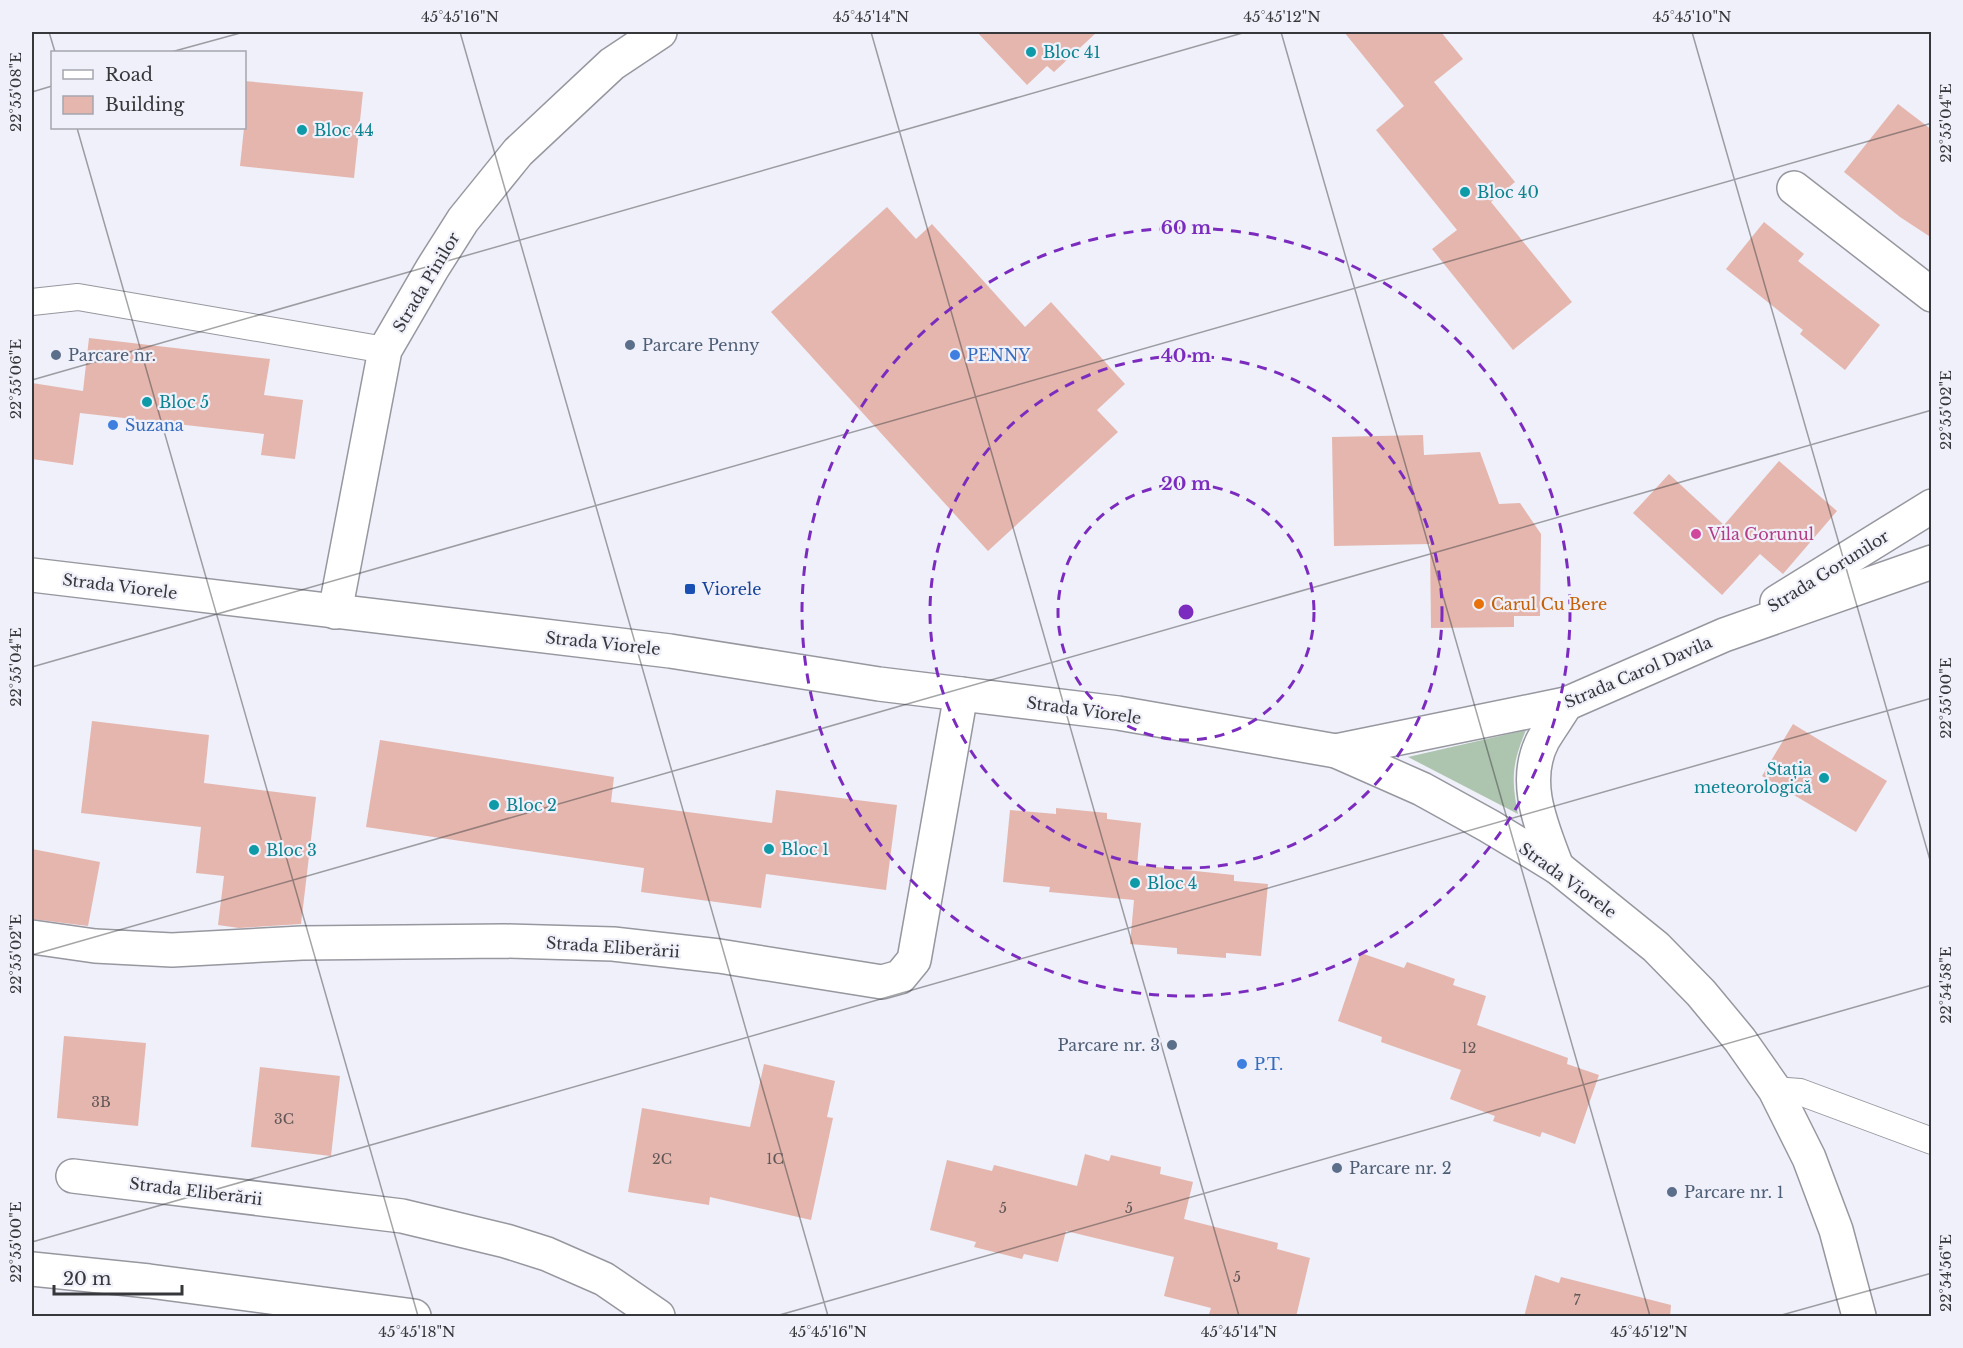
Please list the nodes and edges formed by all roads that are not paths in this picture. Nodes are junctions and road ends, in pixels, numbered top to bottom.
1 (660, 32) edge
2 (1794, 188) dead end
3 (1932, 295) edge
4 (32, 302) edge
5 (385, 350) junction
6 (1932, 506) edge
7 (1932, 562) edge
8 (32, 575) edge
9 (336, 612) junction
10 (1725, 635) junction
11 (961, 694) junction
12 (1566, 704) junction
13 (1336, 751) junction
14 (1557, 867) junction
15 (32, 937) edge
16 (1775, 1089) junction
17 (1932, 1141) edge
18 (73, 1176) dead end
19 (32, 1269) edge
20 (414, 1317) edge
21 (658, 1317) edge
22 (1859, 1317) edge

1 - 5 street, Strada Pinilor
2 - 3 street
4 - 5 lane
5 - 9 street, Strada Pinilor
6 - 10 street, Strada Gorunilor
7 - 10 street, Strada Carol Davila
8 - 9 street, Strada Viorele
9 - 11 street, Strada Viorele
10 - 12 street, Strada Carol Davila
11 - 13 street, Strada Viorele
11 - 15 street, Strada Eliberării
12 - 13 street, Strada Carol Davila
12 - 14 street
13 - 14 street, Strada Viorele
14 - 16 street, Strada Viorele
16 - 17 lane
16 - 22 street, Strada Viorele
18 - 21 street, Strada Eliberării
19 - 20 street

